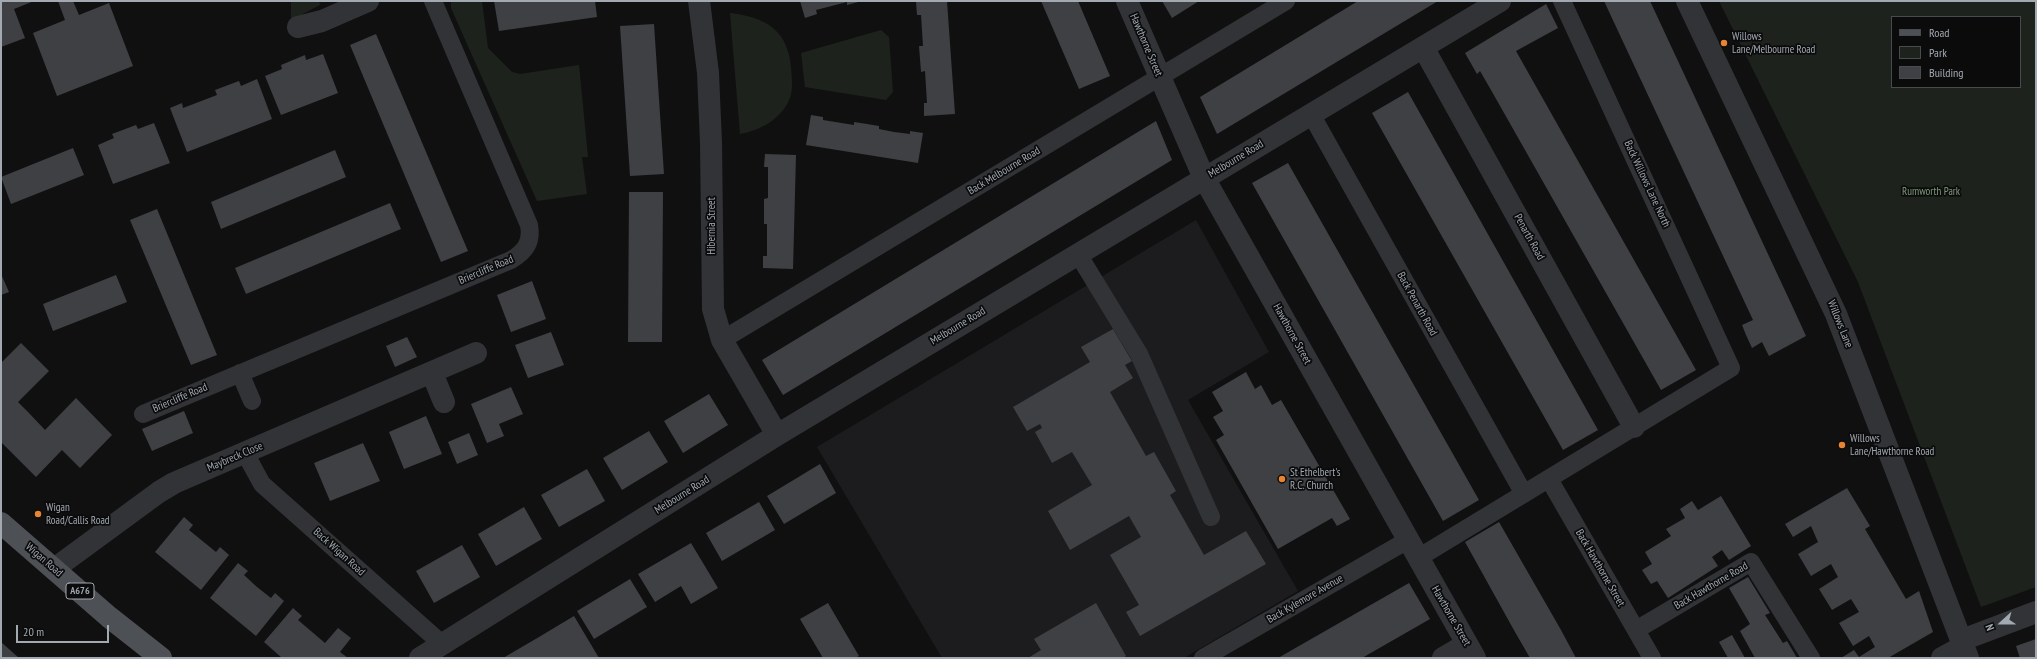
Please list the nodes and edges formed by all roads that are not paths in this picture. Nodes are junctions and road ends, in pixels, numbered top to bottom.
1 (368, 1) edge
2 (433, 1) edge
3 (699, 1) edge
4 (1127, 1) edge
5 (1286, 1) edge
6 (1500, 1) edge
7 (1562, 1) edge
8 (1687, 1) edge
9 (298, 27) dead end
10 (1423, 47) junction
11 (1160, 77) junction
12 (1311, 114) junction
13 (1204, 178) junction
14 (1078, 254) junction
15 (722, 340) junction
16 (476, 353) dead end
17 (1731, 368) joint
18 (240, 373) junction
19 (432, 373) junction
20 (252, 401) dead end
21 (444, 402) dead end
22 (142, 414) dead end
23 (1634, 427) junction
24 (777, 435) junction
25 (245, 453) junction
26 (1549, 479) junction
27 (1524, 494) junction
28 (1211, 517) dead end
29 (1, 523) edge
30 (1413, 549) junction
31 (54, 569) junction
32 (2036, 612) edge
33 (1636, 630) junction
34 (442, 644) junction
35 (1964, 648) edge
36 (1471, 651) edge
37 (161, 658) edge
38 (420, 658) edge
39 (1203, 658) edge
40 (1443, 658) edge
41 (1652, 658) edge
42 (1811, 658) edge
43 (1942, 658) edge

1 - 9 street
2 - 18 lane, Briercliffe Road
3 - 15 street, Hibernia Street
4 - 11 street, Hawthorne Street
5 - 11 lane, Back Melbourne Road
6 - 10 street, Melbourne Road
7 - 17 lane, Back Willows Lane North
8 - 35 street, Willows Lane
10 - 12 street, Melbourne Road
10 - 23 street, Penarth Road
11 - 13 street, Hawthorne Street
11 - 15 lane, Back Melbourne Road
12 - 13 street, Melbourne Road
12 - 27 lane, Back Penarth Road
13 - 14 street, Melbourne Road
13 - 30 street, Hawthorne Street
14 - 24 street, Melbourne Road
14 - 28 lane
15 - 24 street, Hibernia Street
16 - 19 street, Maybreck Close
17 - 23 lane, Back Kylemore Avenue
18 - 20 lane
18 - 22 lane, Briercliffe Road
19 - 21 street
19 - 25 street, Maybreck Close
23 - 26 lane, Back Kylemore Avenue
24 - 34 street, Melbourne Road
25 - 31 street, Maybreck Close
25 - 34 lane, Back Wigan Road
26 - 27 lane, Back Kylemore Avenue
26 - 33 lane, Back Hawthorne Street
27 - 30 lane, Back Kylemore Avenue
29 - 31 main road, Wigan Road / A676
30 - 36 street, Hawthorne Street
30 - 39 lane, Back Kylemore Avenue
31 - 37 main road, Wigan Road / A676
32 - 35 street
33 - 41 lane, Back Hawthorne Street
33 - 42 lane, Back Hawthorne Road
34 - 38 street, Melbourne Road
35 - 43 street
36 - 40 street

